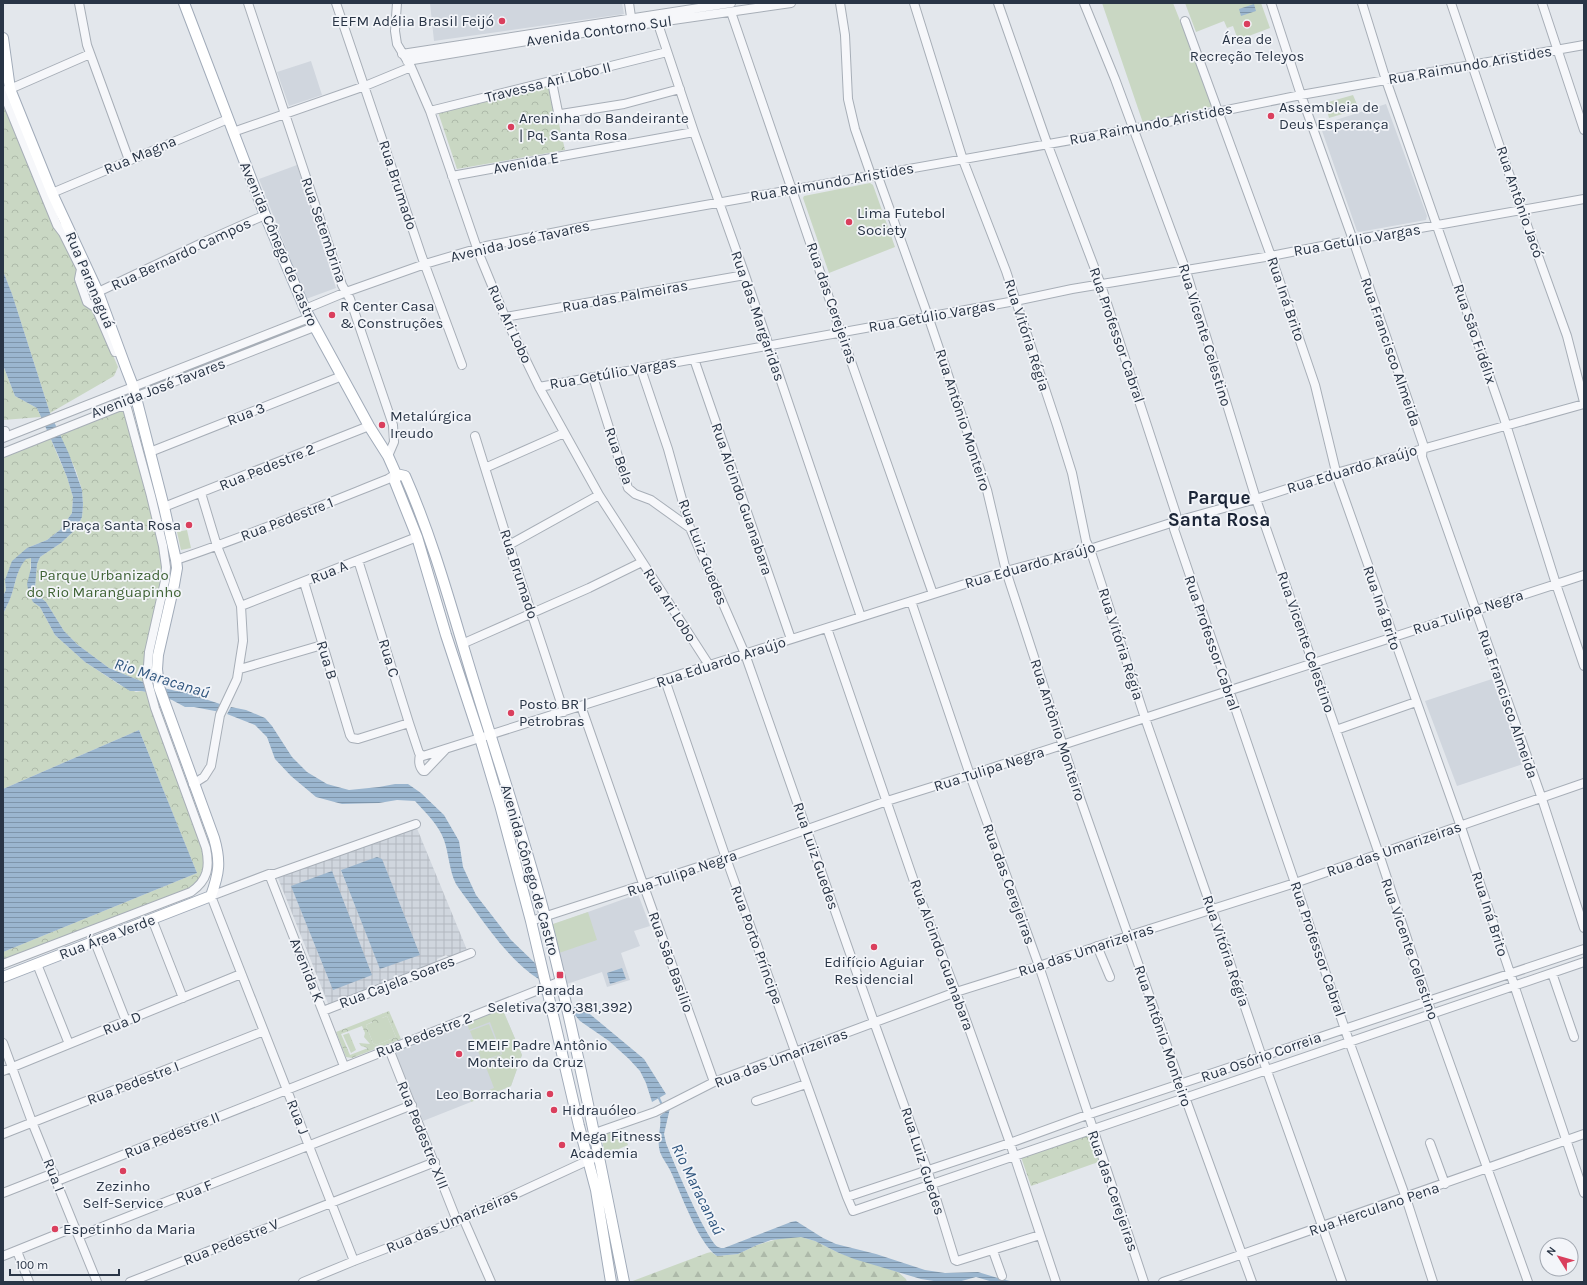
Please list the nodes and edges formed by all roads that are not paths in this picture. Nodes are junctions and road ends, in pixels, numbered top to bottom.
1 (79, 3) edge
2 (184, 3) edge
3 (248, 3) edge
4 (336, 3) edge
5 (397, 3) edge
6 (629, 3) edge
7 (731, 3) edge
8 (791, 3) edge
9 (840, 3) edge
10 (914, 3) edge
11 (998, 3) edge
12 (1084, 3) edge
13 (1271, 3) edge
14 (1362, 3) edge
15 (1451, 3) edge
16 (1542, 3) edge
17 (732, 12) junction
18 (656, 19) junction
19 (1185, 21) dead end
20 (632, 22) junction
21 (3, 38) edge
22 (1584, 45) edge
23 (1556, 50) junction
24 (667, 52) junction
25 (90, 54) junction
26 (407, 61) junction
27 (1472, 65) junction
28 (1386, 80) junction
29 (552, 82) junction
30 (365, 86) junction
31 (680, 89) junction
32 (7, 90) edge
33 (1301, 95) junction
34 (430, 112) junction
35 (1218, 112) junction
36 (284, 114) junction
37 (228, 119) junction
38 (1133, 129) junction
39 (1584, 130) edge
40 (233, 132) junction
41 (694, 132) junction
42 (1047, 144) junction
43 (129, 160) junction
44 (963, 160) junction
45 (874, 174) junction
46 (452, 176) junction
47 (793, 190) junction
48 (52, 193) junction
49 (1584, 199) edge
50 (718, 202) junction
51 (1522, 210) junction
52 (265, 216) junction
53 (1437, 226) junction
54 (1353, 240) junction
55 (477, 248) junction
56 (1271, 256) junction
57 (424, 264) junction
58 (1186, 271) junction
59 (744, 275) junction
60 (1101, 285) junction
61 (98, 292) junction
62 (346, 292) junction
63 (1015, 301) junction
64 (928, 316) junction
65 (505, 317) junction
66 (309, 318) junction
67 (841, 333) junction
68 (768, 345) junction
69 (694, 359) junction
70 (462, 365) dead end
71 (641, 369) junction
72 (342, 376) junction
73 (592, 377) junction
74 (131, 387) junction
75 (539, 387) junction
76 (135, 397) junction
77 (1584, 403) edge
78 (76, 422) junction
79 (369, 426) junction
80 (1505, 426) junction
81 (4, 433) edge
82 (564, 433) junction
83 (476, 436) dead end
84 (29, 441) junction
85 (1422, 448) junction
86 (3, 450) edge
87 (150, 452) junction
88 (3, 453) edge
89 (388, 456) junction
90 (485, 468) junction
91 (1336, 473) junction
92 (396, 474) junction
93 (201, 493) junction
94 (599, 495) junction
95 (1256, 499) junction
96 (164, 507) junction
97 (1177, 521) junction
98 (690, 528) junction
99 (428, 532) junction
100 (418, 537) junction
101 (509, 545) junction
102 (218, 546) junction
103 (1090, 549) junction
104 (176, 560) junction
105 (358, 560) junction
106 (642, 562) junction
107 (1006, 571) junction
108 (1584, 575) edge
109 (304, 582) junction
110 (1556, 584) junction
111 (933, 594) junction
112 (911, 601) junction
113 (241, 606) junction
114 (1475, 610) junction
115 (532, 612) junction
116 (861, 617) junction
117 (827, 628) junction
118 (458, 631) junction
119 (446, 635) junction
120 (1392, 637) junction
121 (791, 639) junction
122 (462, 644) junction
123 (322, 645) junction
124 (745, 654) junction
125 (1313, 663) junction
126 (709, 665) junction
127 (1584, 666) edge
128 (240, 669) junction
129 (665, 680) junction
130 (1228, 691) junction
131 (1416, 702) junction
132 (581, 706) junction
133 (564, 712) junction
134 (1145, 718) junction
135 (409, 723) junction
136 (1336, 730) junction
137 (485, 736) junction
138 (1063, 745) junction
139 (445, 749) junction
140 (421, 755) junction
141 (970, 775) junction
142 (1584, 783) edge
143 (193, 784) junction
144 (1542, 799) junction
145 (887, 801) junction
146 (416, 824) dead end
147 (1461, 827) junction
148 (807, 829) junction
149 (1379, 854) junction
150 (726, 858) junction
151 (269, 874) junction
152 (1295, 883) junction
153 (644, 886) junction
154 (211, 896) junction
155 (1212, 910) junction
156 (545, 918) junction
157 (152, 919) junction
158 (531, 921) junction
159 (1584, 928) edge
160 (1128, 936) junction
161 (95, 942) junction
162 (1097, 946) junction
163 (1584, 949) edge
164 (471, 953) dead end
165 (1584, 962) edge
166 (3, 964) edge
167 (37, 964) junction
168 (1039, 966) junction
169 (1552, 973) junction
170 (241, 974) junction
171 (1510, 974) junction
172 (3, 977) edge
173 (1110, 977) dead end
174 (561, 981) junction
175 (1514, 986) junction
176 (547, 988) junction
177 (956, 992) junction
178 (183, 998) junction
179 (1428, 1002) junction
180 (323, 1011) junction
181 (1432, 1014) junction
182 (126, 1021) junction
183 (874, 1022) junction
184 (1345, 1028) junction
185 (264, 1031) junction
186 (1574, 1037) dead end
187 (1349, 1041) junction
188 (3, 1043) edge
189 (69, 1044) junction
190 (389, 1049) junction
191 (795, 1052) junction
192 (1262, 1057) junction
193 (344, 1066) junction
194 (13, 1067) junction
195 (1266, 1069) junction
196 (3, 1071) edge
197 (714, 1082) junction
198 (806, 1084) junction
199 (1180, 1084) junction
200 (287, 1089) junction
201 (1185, 1097) junction
202 (756, 1101) dead end
203 (412, 1105) junction
204 (1087, 1115) junction
205 (32, 1122) junction
206 (1092, 1129) junction
207 (595, 1133) junction
208 (3, 1134) edge
209 (1584, 1134) edge
210 (1566, 1141) junction
211 (1010, 1143) junction
212 (1430, 1143) dead end
213 (309, 1145) junction
214 (599, 1157) junction
215 (1014, 1157) junction
216 (589, 1160) junction
217 (435, 1162) junction
218 (927, 1169) junction
219 (1487, 1169) junction
220 (55, 1177) junction
221 (931, 1184) junction
222 (1446, 1184) junction
223 (3, 1193) edge
224 (1584, 1194) edge
225 (847, 1197) junction
226 (1406, 1198) junction
227 (332, 1202) junction
228 (852, 1210) joint
229 (460, 1220) junction
230 (75, 1227) junction
231 (1323, 1227) junction
232 (1040, 1235) junction
233 (79, 1236) junction
234 (16, 1251) junction
235 (993, 1251) junction
236 (1242, 1254) junction
237 (3, 1256) edge
238 (354, 1261) junction
239 (1002, 1276) dead end
240 (29, 1282) edge
241 (97, 1282) edge
242 (130, 1282) edge
243 (303, 1282) edge
244 (491, 1282) edge
245 (612, 1282) edge
246 (624, 1282) edge
247 (1056, 1282) edge
248 (1144, 1282) edge
249 (1163, 1282) edge
250 (1252, 1282) edge
251 (1342, 1282) edge
252 (1433, 1282) edge
253 (1528, 1282) edge

1 - 25 street
2 - 37 main road, Avenida Cônego de Castro
3 - 36 street, Rua Setembrina
4 - 30 street, Rua Brumado
5 - 26 street, Rua Ari Lobo
6 - 20 street
7 - 18 street, Avenida Contorno Sul
8 - 17 street, Avenida Contorno Sul
9 - 45 street, Rua Antônio Monteiro
10 - 44 street, Rua Vitória Régia
11 - 42 street, Rua Professor Cabral
12 - 38 street, Rua Vicente Celestino
13 - 33 street, Rua Francisco Almeida
14 - 28 street, Rua São Fidélix
15 - 27 street, Rua Antônio Jacó
16 - 23 street
17 - 18 street, Avenida Contorno Sul
17 - 47 street, Rua das Cerejeiras
18 - 20 street, Avenida Contorno Sul
18 - 24 street, Rua das Margaridas
19 - 35 street, Rua Iná Brito
20 - 26 street, Avenida Contorno Sul
21 - 32 main road, Rua Paranaguá
22 - 23 street, Rua Raimundo Aristides
23 - 27 street, Rua Raimundo Aristides
23 - 39 street
24 - 29 street, Travessa Ari Lobo II
24 - 31 street, Rua das Margaridas
25 - 32 street
25 - 43 street
26 - 30 street
26 - 34 street, Rua Ari Lobo
27 - 28 street, Rua Raimundo Aristides
27 - 51 street, Rua Antônio Jacó
28 - 33 street, Rua Raimundo Aristides
28 - 53 street, Rua São Fidélix
29 - 31 street
29 - 34 street, Travessa Ari Lobo II
30 - 36 street
30 - 57 street, Rua Brumado
31 - 41 street, Rua das Margaridas
32 - 48 main road, Rua Paranaguá
32 - 74 street
33 - 35 street, Rua Raimundo Aristides
33 - 54 street, Rua Francisco Almeida
34 - 46 street, Rua Ari Lobo
35 - 38 street, Rua Raimundo Aristides
35 - 56 street, Rua Iná Brito
36 - 40 street
36 - 62 street, Rua Setembrina
37 - 40 main road, Avenida Cônego de Castro
37 - 43 street, Rua Magna
38 - 42 street, Rua Raimundo Aristides
38 - 58 street, Rua Vicente Celestino
40 - 52 main road, Avenida Cônego de Castro
41 - 46 street, Avenida E
41 - 50 street, Rua das Margaridas
42 - 44 street, Rua Raimundo Aristides
42 - 60 street, Rua Professor Cabral
43 - 48 street, Rua Magna
44 - 45 street, Rua Raimundo Aristides
44 - 63 street, Rua Vitória Régia
45 - 47 street, Rua Raimundo Aristides
45 - 64 street, Rua Antônio Monteiro
46 - 55 street, Rua Ari Lobo
47 - 50 street, Rua Raimundo Aristides
47 - 67 street, Rua das Cerejeiras
48 - 61 main road, Rua Paranaguá
49 - 51 street, Rua Getúlio Vargas
50 - 55 street, Avenida José Tavares
50 - 59 street, Rua das Margaridas
51 - 53 street, Rua Getúlio Vargas
51 - 77 street, Rua Antônio Jacó
52 - 61 street, Rua Bernardo Campos
52 - 66 main road, Avenida Cônego de Castro
53 - 54 street, Rua Getúlio Vargas
53 - 80 street, Rua São Fidélix
54 - 56 street, Rua Getúlio Vargas
54 - 85 street, Rua Francisco Almeida
55 - 57 street, Avenida José Tavares
55 - 65 street, Rua Ari Lobo
56 - 58 street, Rua Getúlio Vargas
56 - 91 street, Rua Iná Brito
57 - 62 street, Avenida José Tavares
57 - 70 street, Rua Brumado
58 - 60 street, Rua Getúlio Vargas
58 - 95 street, Rua Vicente Celestino
59 - 65 street, Rua das Palmeiras
59 - 68 street, Rua das Margaridas
60 - 63 street, Rua Getúlio Vargas
60 - 97 street, Rua Professor Cabral
61 - 74 main road, Rua Paranaguá
62 - 66 street, Avenida José Tavares
62 - 89 street, Rua Setembrina
63 - 64 street, Rua Getúlio Vargas
63 - 103 street, Rua Vitória Régia
64 - 67 street, Rua Getúlio Vargas
64 - 107 street, Rua Antônio Monteiro
65 - 75 street, Rua Ari Lobo
66 - 72 main road, Avenida Cônego de Castro
66 - 74 street, Avenida José Tavares
66 - 76 street, Avenida José Tavares
67 - 68 street, Rua Getúlio Vargas
67 - 111 street, Rua das Cerejeiras
68 - 69 street, Rua Getúlio Vargas
68 - 116 street, Rua das Margaridas
69 - 71 street, Rua Getúlio Vargas
69 - 121 street, Rua Alcindo Guanabara
71 - 73 street, Rua Getúlio Vargas
71 - 98 street, Rua Luiz Guedes
72 - 79 main road, Avenida Cônego de Castro
72 - 87 street, Rua 3
73 - 75 street, Rua Getúlio Vargas
73 - 98 street, Rua Bela
74 - 76 main road, Rua Paranaguá
74 - 81 street, Avenida José Tavares
75 - 82 street, Rua Ari Lobo
76 - 78 street, Avenida José Tavares
76 - 87 main road, Rua Paranaguá
77 - 80 street, Rua Eduardo Araújo
78 - 84 street, Avenida José Tavares
78 - 166 street
79 - 89 main road, Avenida Cônego de Castro
79 - 93 street, Rua Pedestre 2
80 - 85 street, Rua Eduardo Araújo
80 - 110 street, Rua São Fidélix
82 - 90 street
82 - 94 street, Rua Ari Lobo
83 - 90 street, Rua Brumado
84 - 86 street, Avenida José Tavares
84 - 88 street
85 - 91 street, Rua Eduardo Araújo
85 - 114 street, Rua Francisco Almeida
87 - 96 main road, Rua Paranaguá
89 - 92 main road, Avenida Cônego de Castro
90 - 101 street, Rua Brumado
91 - 95 street, Rua Eduardo Araújo
91 - 120 street, Rua Iná Brito
92 - 99 main road, Avenida Cônego de Castro
92 - 100 main road, Avenida Cônego de Castro
92 - 102 street, Rua Pedestre 1
93 - 96 street, Rua Pedestre 2
93 - 102 street
94 - 101 street
94 - 106 street, Rua Ari Lobo
95 - 97 street, Rua Eduardo Araújo
95 - 125 street, Rua Vicente Celestino
96 - 104 main road, Rua Paranaguá
97 - 103 street, Rua Eduardo Araújo
97 - 130 street, Rua Professor Cabral
98 - 124 street, Rua Luiz Guedes
99 - 100 main road
99 - 118 main road, Avenida Cônego de Castro
100 - 105 street, Rua A
100 - 119 main road, Avenida Cônego de Castro
101 - 115 street, Rua Brumado
102 - 104 street, Rua Pedestre 1
102 - 113 street
103 - 107 street, Rua Eduardo Araújo
103 - 134 street, Rua Vitória Régia
104 - 143 main road, Rua Paranaguá
105 - 109 street, Rua A
105 - 135 street, Rua C
106 - 115 street
106 - 126 street, Rua Ari Lobo
107 - 111 street, Rua Eduardo Araújo
107 - 138 street, Rua Antônio Monteiro
108 - 110 street, Rua Tulipa Negra
109 - 113 street, Rua A
109 - 123 street, Rua B
110 - 114 street, Rua Tulipa Negra
110 - 127 street, Rua São Fidélix
111 - 112 street, Rua Eduardo Araújo
112 - 116 street, Rua Eduardo Araújo
112 - 141 street, Rua das Cerejeiras
113 - 128 street
114 - 120 street, Rua Tulipa Negra
114 - 144 street, Rua Francisco Almeida
115 - 122 street
115 - 133 street, Rua Brumado
116 - 117 street, Rua Eduardo Araújo
117 - 121 street, Rua Eduardo Araújo
117 - 145 street, Rua Alcindo Guanabara
118 - 119 main road
118 - 122 main road, Avenida Cônego de Castro
119 - 137 main road, Avenida Cônego de Castro
120 - 125 street, Rua Tulipa Negra
120 - 131 street, Rua Iná Brito
121 - 124 street, Rua Eduardo Araújo
122 - 137 main road, Avenida Cônego de Castro
123 - 128 street
123 - 135 street, Rua B
124 - 126 street, Rua Eduardo Araújo
124 - 148 street, Rua Luiz Guedes
125 - 130 street, Rua Tulipa Negra
125 - 136 street, Rua Vicente Celestino
126 - 129 street, Rua Eduardo Araújo
128 - 143 street
129 - 132 street, Rua Eduardo Araújo
129 - 150 street, Rua Porto Príncipe
130 - 134 street, Rua Tulipa Negra
130 - 152 street, Rua Professor Cabral
131 - 136 street
131 - 147 street, Rua Iná Brito
132 - 133 street, Rua Eduardo Araújo
132 - 153 street, Rua São Basilio
133 - 137 street, Rua Eduardo Araújo
134 - 138 street, Rua Tulipa Negra
134 - 155 street, Rua Vitória Régia
135 - 140 street, Rua C
136 - 149 street, Rua Vicente Celestino
137 - 139 street, Rua Eduardo Araújo
137 - 156 main road, Avenida Cônego de Castro
137 - 158 main road, Avenida Cônego de Castro
138 - 141 street, Rua Tulipa Negra
138 - 160 street, Rua Antônio Monteiro
139 - 140 street, Rua Eduardo Araújo
139 - 140 street, Rua C
141 - 145 street, Rua Tulipa Negra
141 - 168 street, Rua das Cerejeiras
142 - 144 street, Rua das Umarizeiras
143 - 154 main road
144 - 147 street, Rua das Umarizeiras
144 - 159 street, Rua Francisco Almeida
145 - 148 street, Rua Tulipa Negra
145 - 177 street, Rua Alcindo Guanabara
146 - 151 street
147 - 149 street, Rua das Umarizeiras
147 - 171 street, Rua Iná Brito
148 - 150 street, Rua Tulipa Negra
148 - 183 street, Rua Luiz Guedes
149 - 152 street, Rua das Umarizeiras
149 - 179 street, Rua Vicente Celestino
150 - 153 street, Rua Tulipa Negra
150 - 191 street, Rua Porto Príncipe
151 - 154 street, Rua Área Verde
151 - 180 street, Avenida K
152 - 155 street, Rua das Umarizeiras
152 - 184 street, Rua Professor Cabral
153 - 156 street, Rua Tulipa Negra
153 - 197 street, Rua São Basilio
154 - 157 main road, Rua Área Verde
154 - 170 street
155 - 160 street, Rua das Umarizeiras
155 - 192 street, Rua Vitória Régia
156 - 158 street, Rua Tulipa Negra
156 - 174 main road, Avenida Cônego de Castro
157 - 161 main road, Rua Área Verde
157 - 178 street
158 - 176 main road, Avenida Cônego de Castro
160 - 162 street, Rua das Umarizeiras
160 - 199 street, Rua Antônio Monteiro
161 - 167 main road, Rua Área Verde
161 - 182 street
162 - 168 street, Rua das Umarizeiras
162 - 173 street
163 - 171 street, Rua Osório Correia
164 - 180 street, Rua Cajela Soares
165 - 169 street, Rua Osório Correia
167 - 172 main road, Rua Área Verde
167 - 189 street
168 - 177 street, Rua das Umarizeiras
168 - 204 street, Rua das Cerejeiras
169 - 175 street, Rua Osório Correia
169 - 186 street
170 - 178 street, Rua D
170 - 185 street, Rua J
171 - 175 street, Rua Iná Brito
171 - 179 street, Rua Osório Correia
174 - 176 street, Rua Pedestre 2
174 - 207 main road, Avenida Cônego de Castro
175 - 181 street, Rua Osório Correia
175 - 210 street, Rua Iná Brito
176 - 190 street, Rua Pedestre 2
176 - 216 main road, Avenida Cônego de Castro
177 - 183 street, Rua das Umarizeiras
177 - 211 street, Rua Alcindo Guanabara
178 - 182 street, Rua D
179 - 181 street, Rua Vicente Celestino
179 - 184 street, Rua Osório Correia
180 - 193 street, Avenida K
181 - 187 street, Rua Osório Correia
181 - 219 street, Rua Vicente Celestino
182 - 189 street, Rua D
183 - 191 street, Rua das Umarizeiras
183 - 218 street, Rua Luiz Guedes
184 - 187 street, Rua Professor Cabral
184 - 192 street, Rua Osório Correia
185 - 200 street, Rua J
185 - 205 street, Rua Pedestre I
187 - 195 street, Rua Osório Correia
187 - 226 street, Rua Professor Cabral
188 - 194 street, Rua I
189 - 194 street, Rua D
190 - 193 street, Rua Pedestre 2
190 - 203 street, Rua Pedestre XIII
191 - 197 street, Rua das Umarizeiras
191 - 198 street, Rua Porto Príncipe
192 - 195 street, Rua Vitória Régia
192 - 199 street, Rua Osório Correia
193 - 200 street, Rua Pedestre 2
194 - 196 street, Rua D
194 - 205 street, Rua I
195 - 201 street, Rua Osório Correia
195 - 231 street, Rua Vitória Régia
197 - 207 street, Rua das Umarizeiras
198 - 202 street
198 - 225 street, Rua Porto Príncipe
199 - 201 street, Rua Antônio Monteiro
199 - 204 street, Rua Osório Correia
200 - 213 street, Rua J
200 - 220 street, Rua Pedestre II
201 - 206 street, Rua Osório Correia
201 - 236 street, Rua Antônio Monteiro
203 - 213 street, Rua F
203 - 217 street, Rua Pedestre XIII
204 - 206 street, Rua das Cerejeiras
204 - 211 street, Rua Osório Correia
205 - 208 street, Rua Pedestre I
205 - 220 street, Rua I
206 - 215 street, Rua Osório Correia
206 - 248 street, Rua das Cerejeiras
207 - 214 main road, Avenida Cônego de Castro
209 - 210 street, Rua Herculano Pena
210 - 219 street, Rua Herculano Pena
210 - 224 street, Rua Iná Brito
211 - 215 street, Rua Alcindo Guanabara
211 - 218 street, Rua Osório Correia
212 - 222 street
213 - 227 street, Rua J
213 - 233 street, Rua F
214 - 216 street, Rua das Umarizeiras
214 - 246 main road, Avenida Cônego de Castro
215 - 221 street, Rua Osório Correia
215 - 232 street, Rua Alcindo Guanabara
216 - 229 street, Rua das Umarizeiras
216 - 245 main road, Avenida Cônego de Castro
217 - 227 street, Rua Pedestre V
217 - 229 street, Rua Pedestre XIII
218 - 221 street, Rua Luiz Guedes
218 - 225 street, Rua Osório Correia
219 - 222 street, Rua Herculano Pena
219 - 253 street, Rua Vicente Celestino
220 - 223 street, Rua Pedestre II
220 - 230 street, Rua I
221 - 228 street, Rua Osório Correia
221 - 235 street, Rua Luiz Guedes
222 - 226 street, Rua Herculano Pena
225 - 228 street, Rua Porto Príncipe
226 - 231 street, Rua Herculano Pena
226 - 252 street, Rua Professor Cabral
227 - 238 street, Rua J
227 - 242 street, Rua Pedestre V
229 - 238 street, Rua das Umarizeiras
229 - 244 street, Rua Pedestre XIII
230 - 233 street, Rua I
230 - 234 street
231 - 236 street, Rua Herculano Pena
231 - 251 street, Rua Vitória Régia
232 - 235 street, Rua Luiz Guedes
232 - 247 street, Rua Alcindo Guanabara
233 - 241 street, Rua I
234 - 237 street
234 - 240 street
235 - 239 street
236 - 249 street, Rua Herculano Pena
236 - 250 street, Rua Antônio Monteiro
238 - 243 street, Rua das Umarizeiras

